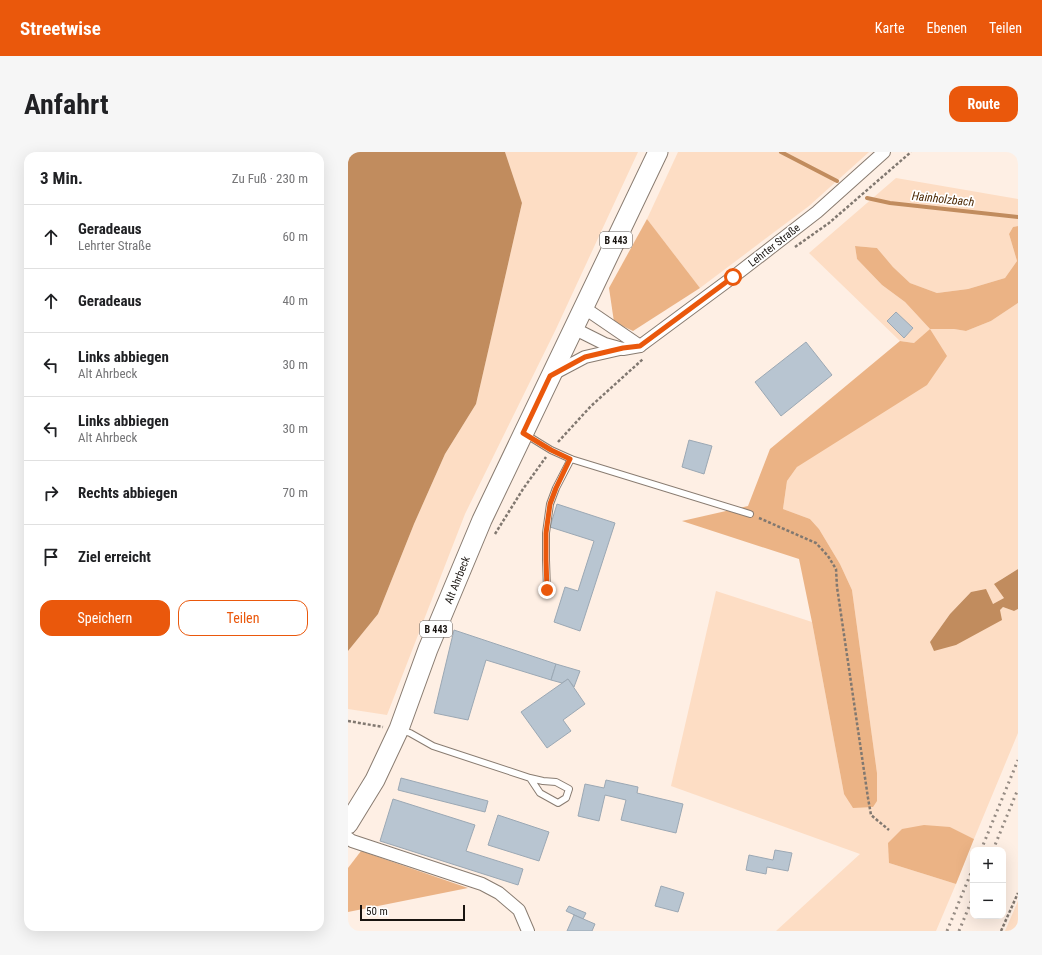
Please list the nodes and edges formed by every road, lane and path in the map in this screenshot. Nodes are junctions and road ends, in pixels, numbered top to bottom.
1 (658, 152) edge
2 (884, 152) edge
3 (583, 307) junction
4 (573, 328) junction
5 (623, 348) junction
6 (642, 352) junction
7 (550, 376) junction
8 (523, 433) junction
9 (551, 450) junction
10 (570, 459) junction
11 (750, 514) joint
12 (492, 539) dead end
13 (547, 590) dead end
14 (348, 721) edge
15 (398, 729) junction
16 (530, 778) junction
17 (348, 824) edge
18 (889, 830) dead end
19 (348, 838) edge
20 (1017, 895) edge
21 (528, 931) edge
22 (1002, 931) edge

1 - 3 main road, B 443
2 - 6 street, Lehrter Straße
3 - 4 main road, B 443
3 - 6 street
4 - 5 street, Lehrter Straße
4 - 7 main road, Alt Ahrbeck / B 443
5 - 6 street, Lehrter Straße
5 - 7 street
6 - 9 path
7 - 8 main road, Alt Ahrbeck / B 443
8 - 9 lane
8 - 15 main road, Alt Ahrbeck / B 443
9 - 10 lane
9 - 12 path
10 - 11 lane
10 - 13 lane
11 - 18 path
14 - 15 path
15 - 16 lane
15 - 17 main road, Alt Ahrbeck / B 443
16 - 16 lane
19 - 21 street
20 - 22 path

